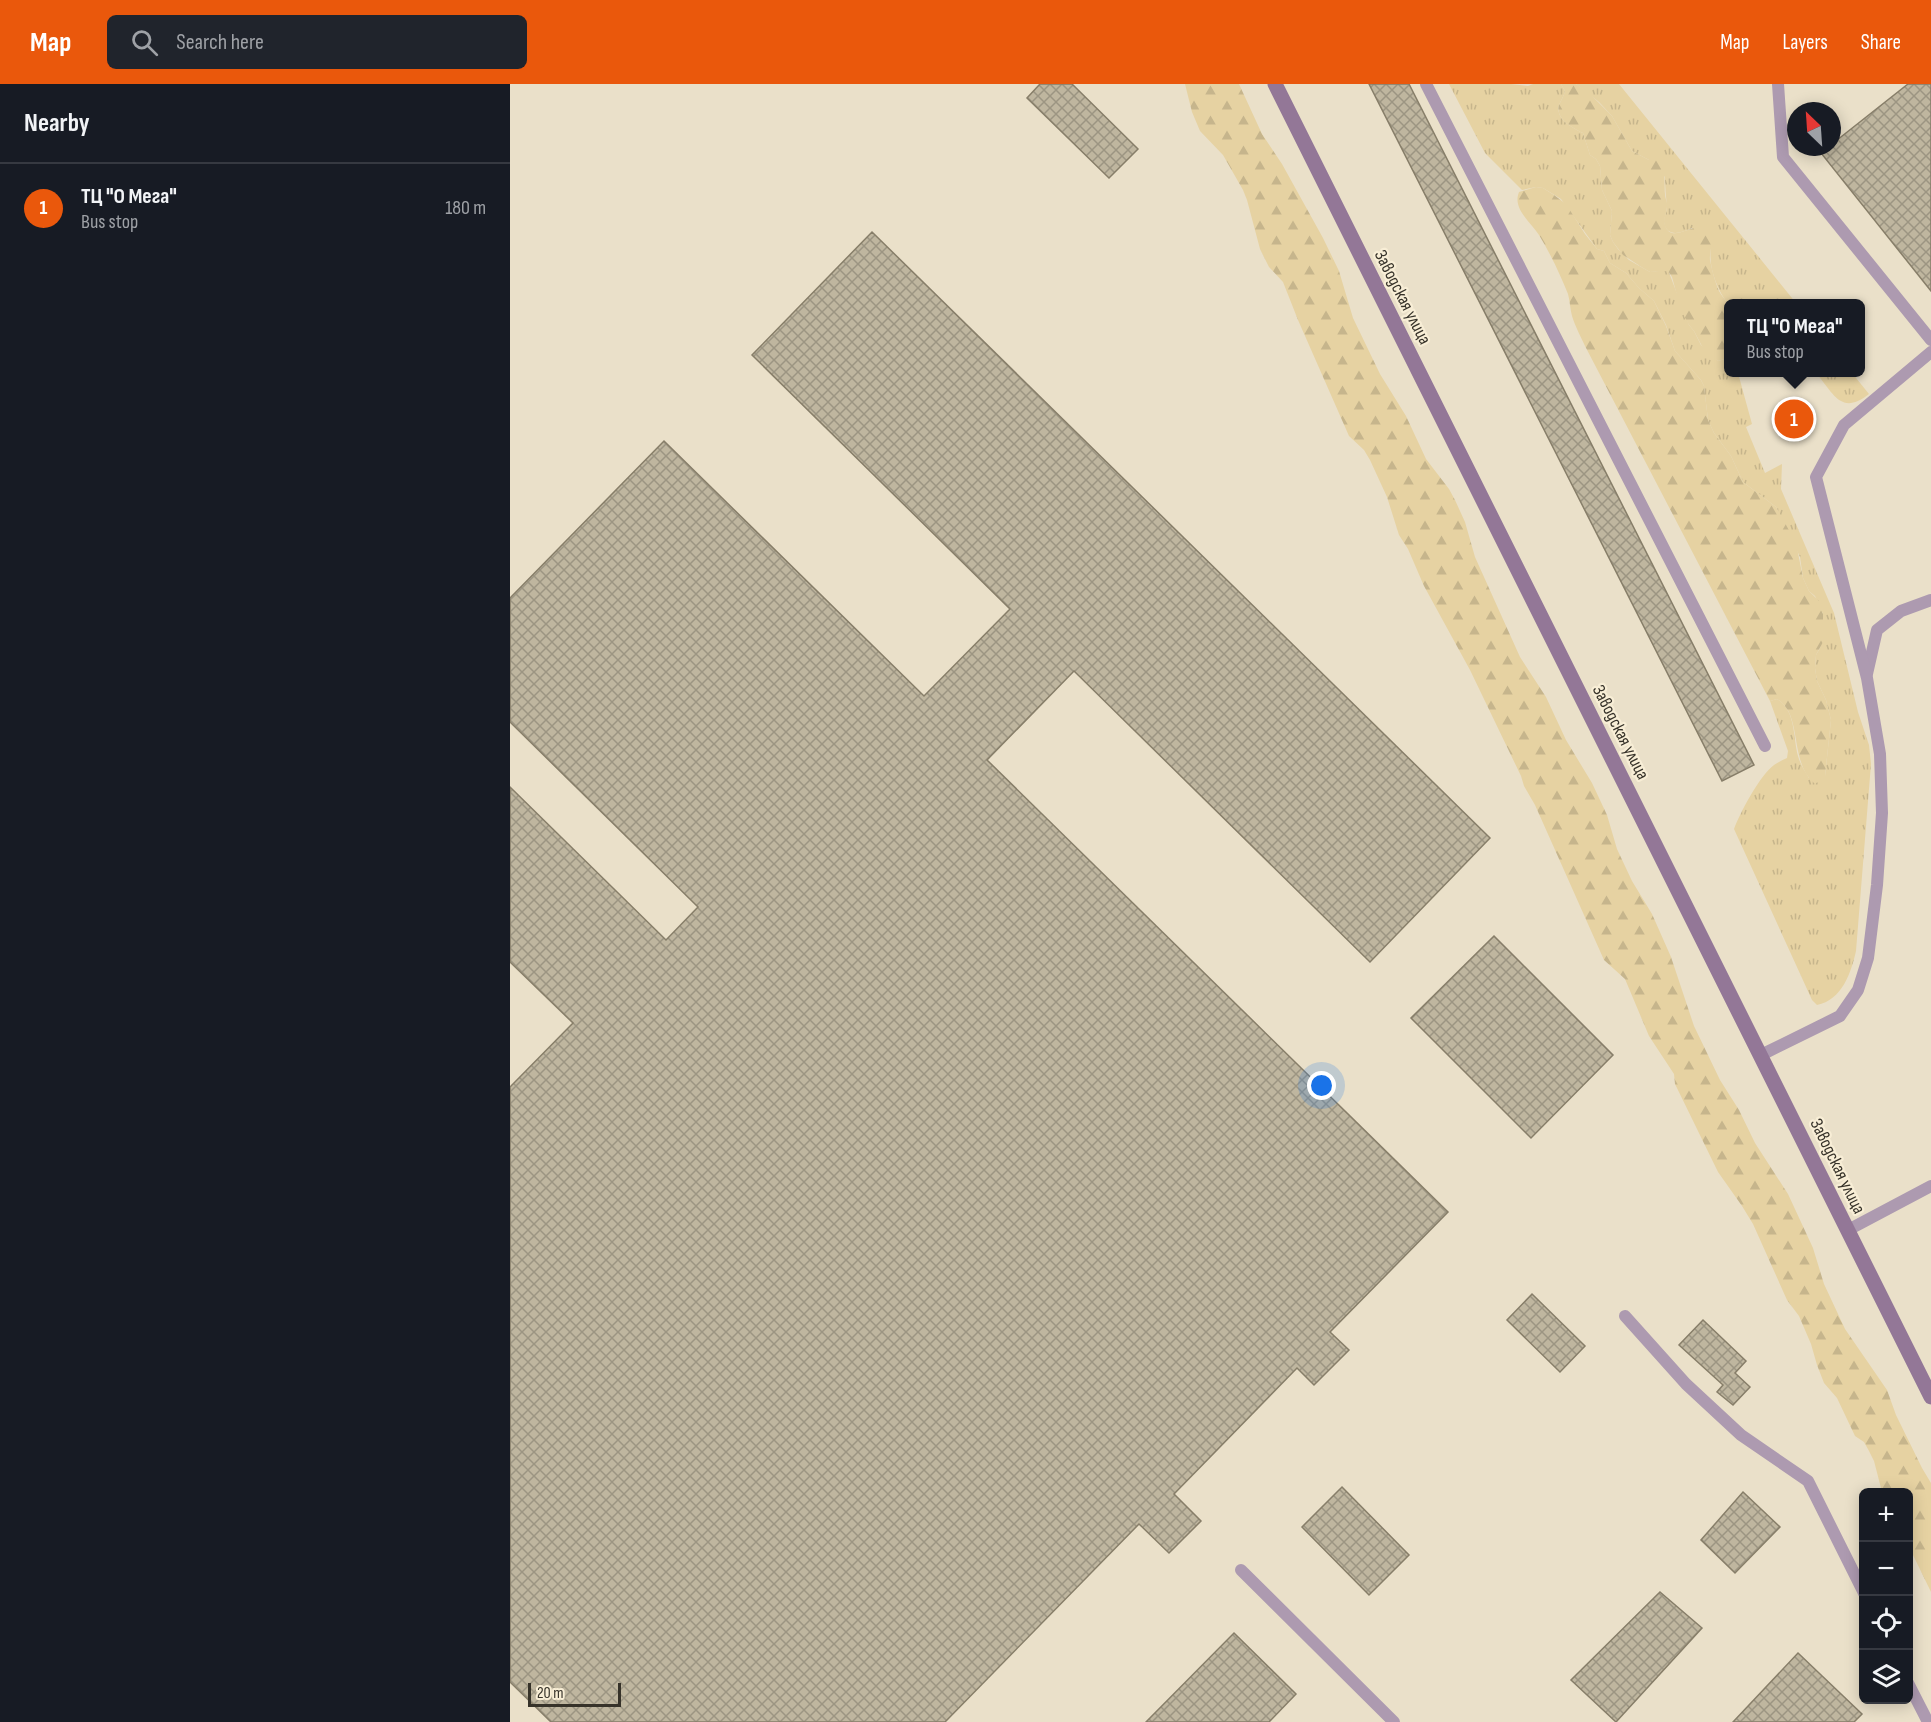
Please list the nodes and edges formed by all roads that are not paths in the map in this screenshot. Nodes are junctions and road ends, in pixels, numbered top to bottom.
1 (1275, 84) edge
2 (1426, 84) edge
3 (1778, 84) edge
4 (1931, 340) edge
5 (1931, 352) edge
6 (1931, 600) edge
7 (1867, 678) junction
8 (1765, 746) dead end
9 (1761, 1055) junction
10 (1931, 1186) edge
11 (1848, 1230) junction
12 (1625, 1316) dead end
13 (1931, 1397) edge
14 (1241, 1570) dead end
15 (1859, 1585) edge
16 (1913, 1693) edge
17 (1394, 1722) edge
18 (1928, 1722) edge

1 - 9 street, Заводская улица
2 - 8 lane
3 - 4 lane
5 - 7 lane
6 - 7 lane
7 - 9 lane
9 - 11 street, Заводская улица
10 - 11 lane
11 - 13 street, Заводская улица
12 - 15 lane
14 - 17 lane
16 - 18 lane

